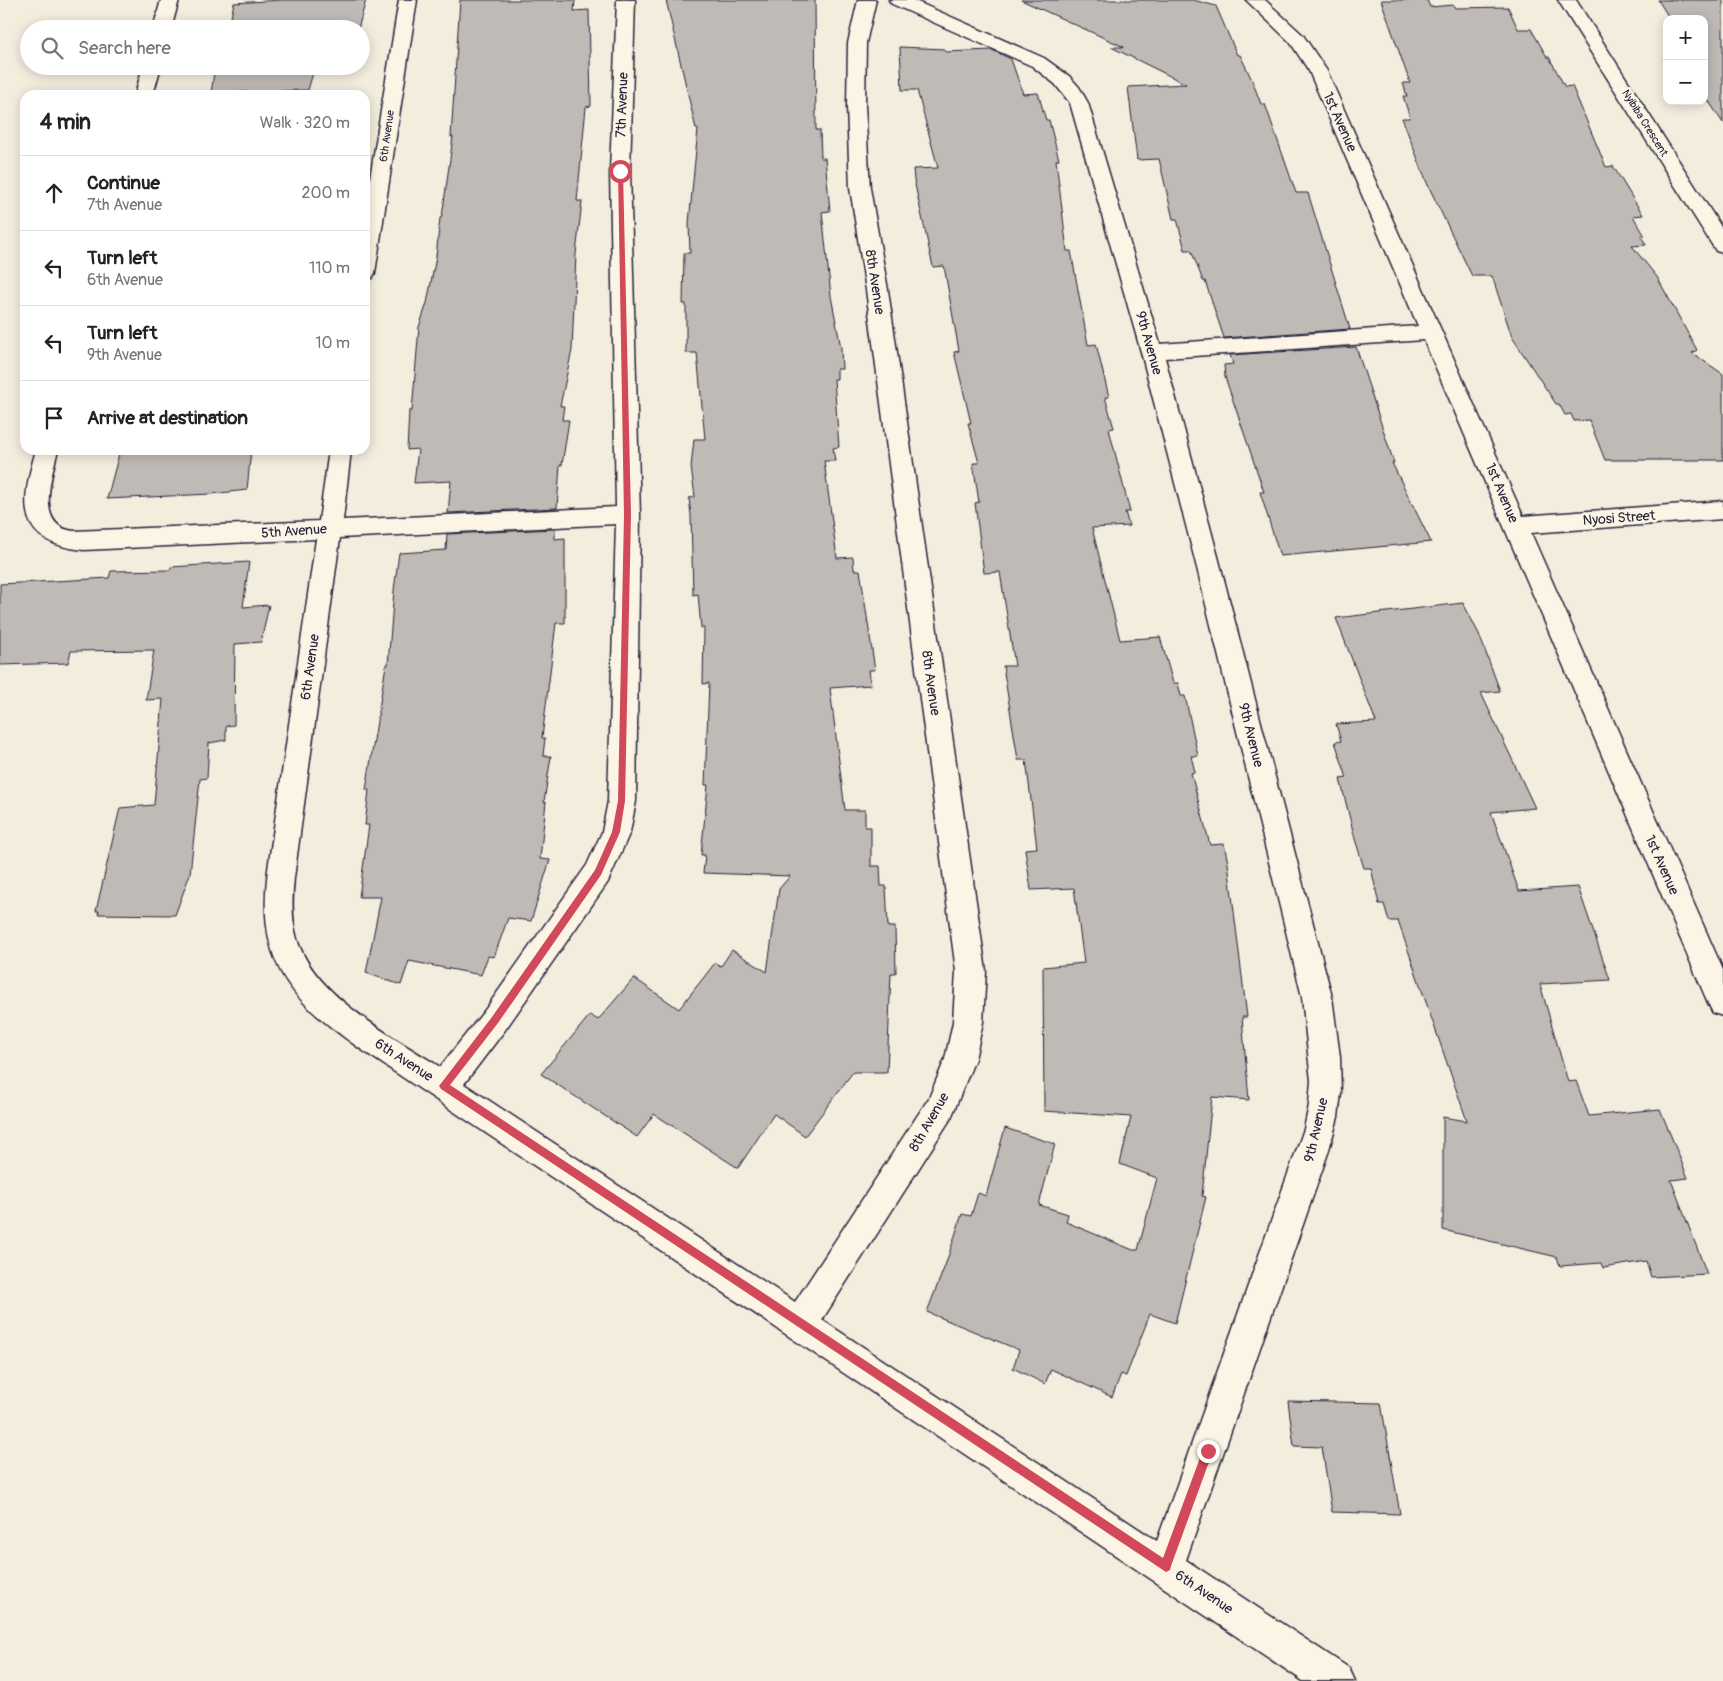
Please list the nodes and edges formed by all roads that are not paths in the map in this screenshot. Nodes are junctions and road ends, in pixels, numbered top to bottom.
1 (170, 0) edge
2 (408, 0) edge
3 (626, 0) edge
4 (867, 0) edge
5 (898, 0) edge
6 (1255, 0) edge
7 (1567, 0) edge
8 (164, 20) edge
9 (150, 75) edge
10 (145, 90) edge
11 (370, 243) edge
12 (1723, 246) edge
13 (1432, 332) junction
14 (1152, 352) junction
15 (46, 455) edge
16 (339, 455) edge
17 (1723, 510) edge
18 (628, 515) junction
19 (1516, 525) junction
20 (331, 528) junction
21 (1723, 1003) edge
22 (444, 1086) junction
23 (800, 1324) junction
24 (1166, 1566) junction
25 (1336, 1681) edge

1 - 8 street
2 - 11 street, 6th Avenue
3 - 18 street, 7th Avenue
4 - 23 street, 8th Avenue
5 - 14 street, 9th Avenue
6 - 13 street, 1st Avenue
7 - 12 street, Nyibiba Crescent
9 - 10 street
13 - 14 street
13 - 19 street, 1st Avenue
14 - 24 street, 9th Avenue
15 - 20 street, 5th Avenue
16 - 20 street, 6th Avenue
17 - 19 street, Nyosi Street
18 - 20 street, 5th Avenue
18 - 22 street, 7th Avenue
19 - 21 street, 1st Avenue
20 - 22 street, 6th Avenue
22 - 23 street, 6th Avenue
23 - 24 street, 6th Avenue
24 - 25 street, 6th Avenue

